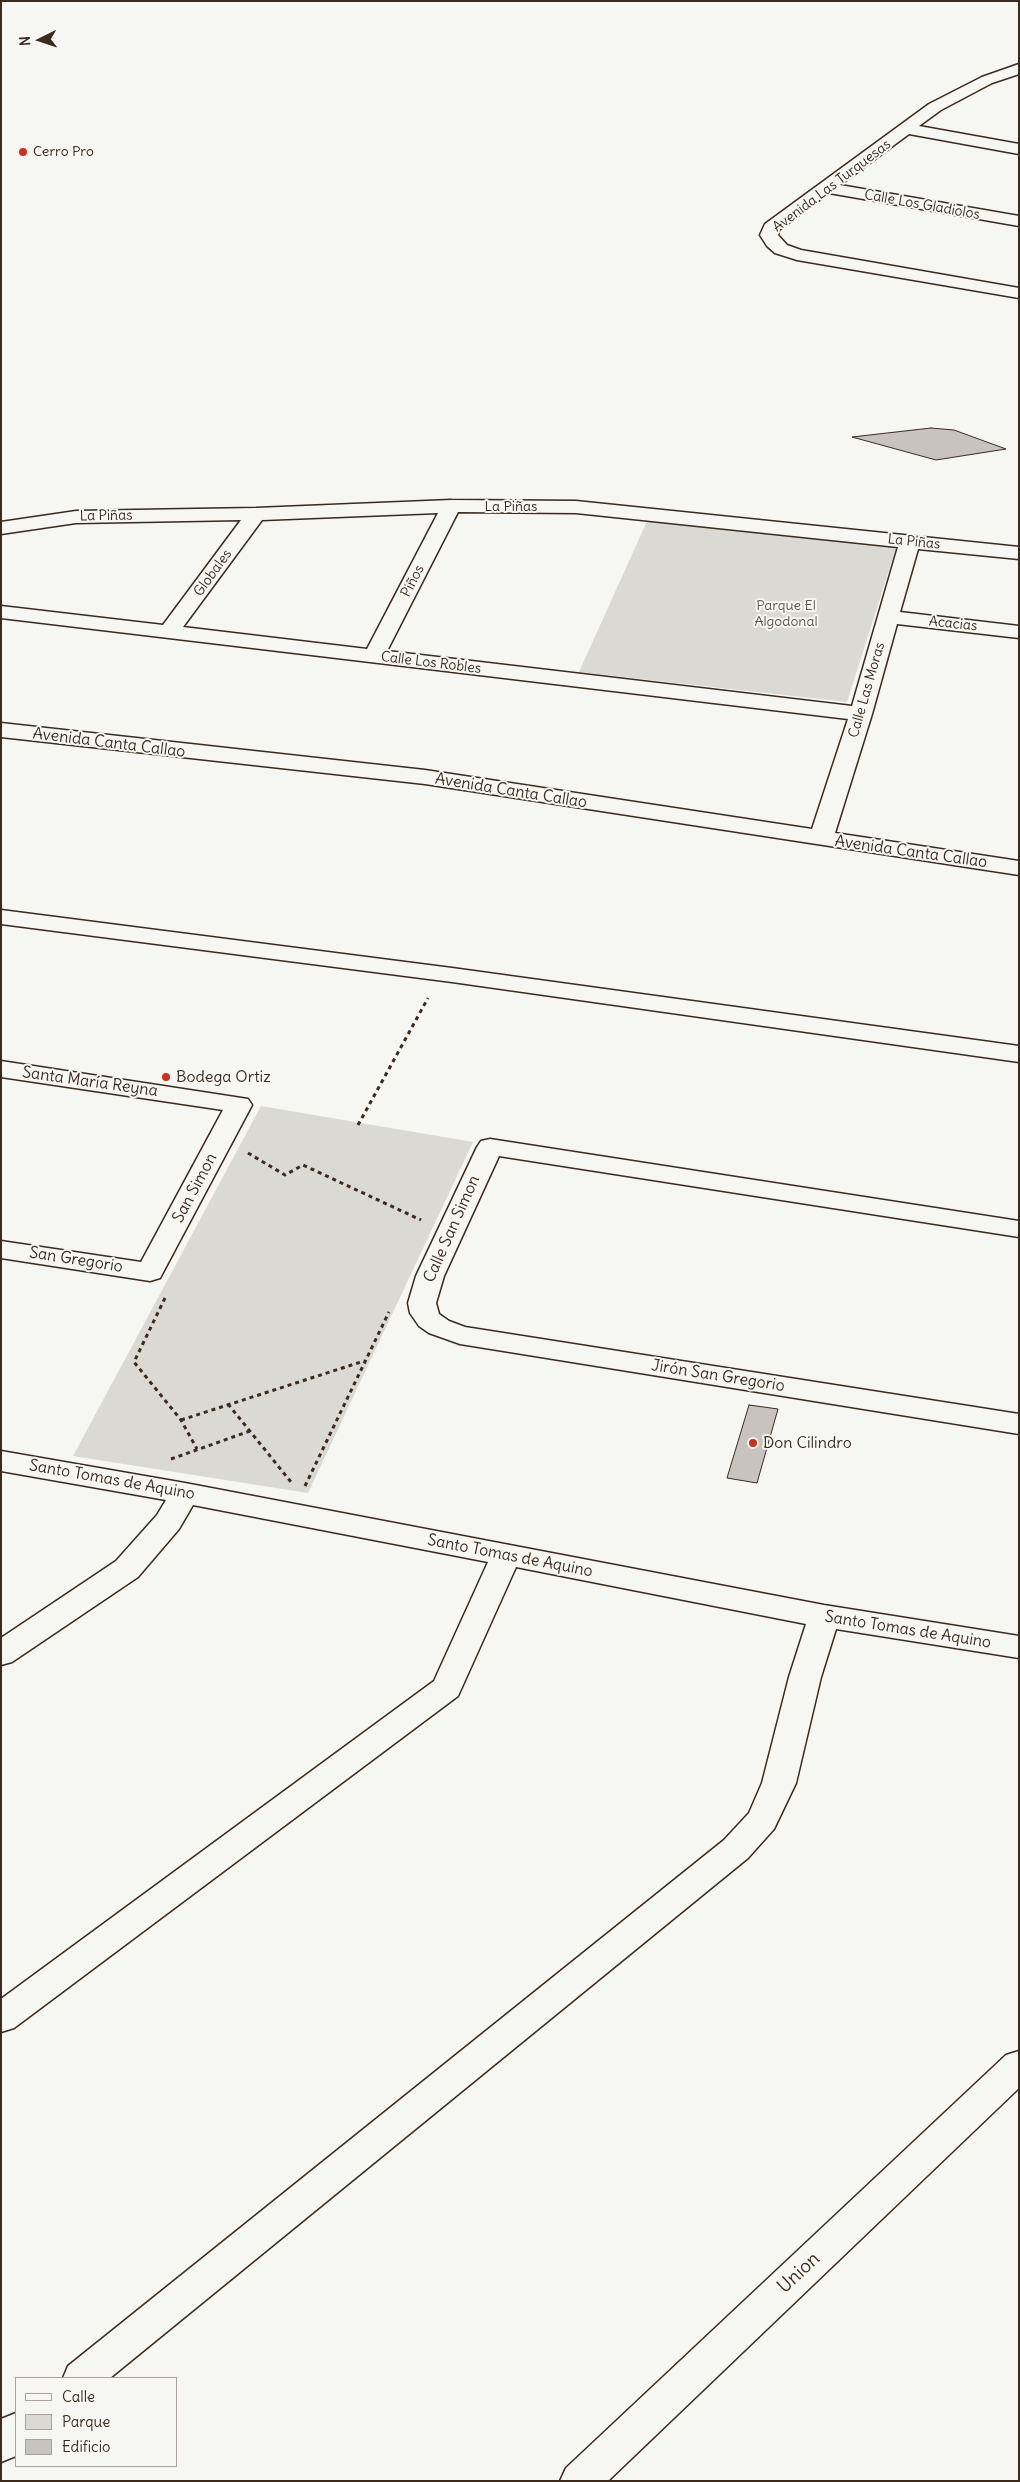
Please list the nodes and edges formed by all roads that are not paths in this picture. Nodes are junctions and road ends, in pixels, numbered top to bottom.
1 (1019, 69) edge
2 (908, 130) junction
3 (1019, 150) edge
4 (826, 188) junction
5 (1019, 221) edge
6 (1019, 293) edge
7 (451, 506) junction
8 (256, 514) junction
9 (1, 528) edge
10 (910, 541) junction
11 (1019, 553) edge
12 (1, 612) edge
13 (888, 617) junction
14 (169, 632) junction
15 (1019, 632) edge
16 (374, 656) junction
17 (861, 714) junction
18 (1, 730) edge
19 (821, 839) junction
20 (1019, 868) edge
21 (1, 918) edge
22 (1019, 1054) edge
23 (1, 1069) edge
24 (239, 1104) joint
25 (1019, 1229) edge
26 (1, 1249) edge
27 (150, 1272) joint
28 (424, 1313) joint
29 (1019, 1424) edge
30 (1, 1461) edge
31 (184, 1492) junction
32 (506, 1556) junction
33 (824, 1616) junction
34 (1019, 1647) edge
35 (1, 1654) edge
36 (1, 2018) edge
37 (1019, 2065) edge
38 (83, 2377) edge
39 (15, 2433) edge
40 (1, 2444) edge
41 (580, 2481) edge

1 - 2 street, Avenida Las Turquesas
2 - 3 street
2 - 4 street, Avenida Las Turquesas
4 - 5 street, Calle Los Gladiolos
4 - 6 street, Avenida Las Turquesas
7 - 8 street, La Piñas
7 - 10 street, La Piñas
7 - 16 street, Piños
8 - 9 street, La Piñas
8 - 14 street, Globales
10 - 11 street, La Piñas
10 - 13 street, Calle Las Moras
12 - 14 street, Calle Los Robles
13 - 15 street, Acacias
13 - 17 street, Calle Las Moras
14 - 16 street, Calle Los Robles
16 - 17 street, Calle Los Robles
17 - 19 street, Calle Las Moras
18 - 19 street, Avenida Canta Callao
19 - 20 street, Avenida Canta Callao
21 - 22 street
23 - 24 street, Santa María Reyna
24 - 27 street, San Simon
25 - 28 street, Calle San Simon
26 - 27 street, San Gregorio
28 - 29 street, Jirón San Gregorio
30 - 31 street, Santo Tomas de Aquino
31 - 32 street, Santo Tomas de Aquino
31 - 35 street
32 - 33 street, Santo Tomas de Aquino
32 - 36 street
33 - 34 street, Santo Tomas de Aquino
33 - 38 street
37 - 41 street, Union
39 - 40 street

